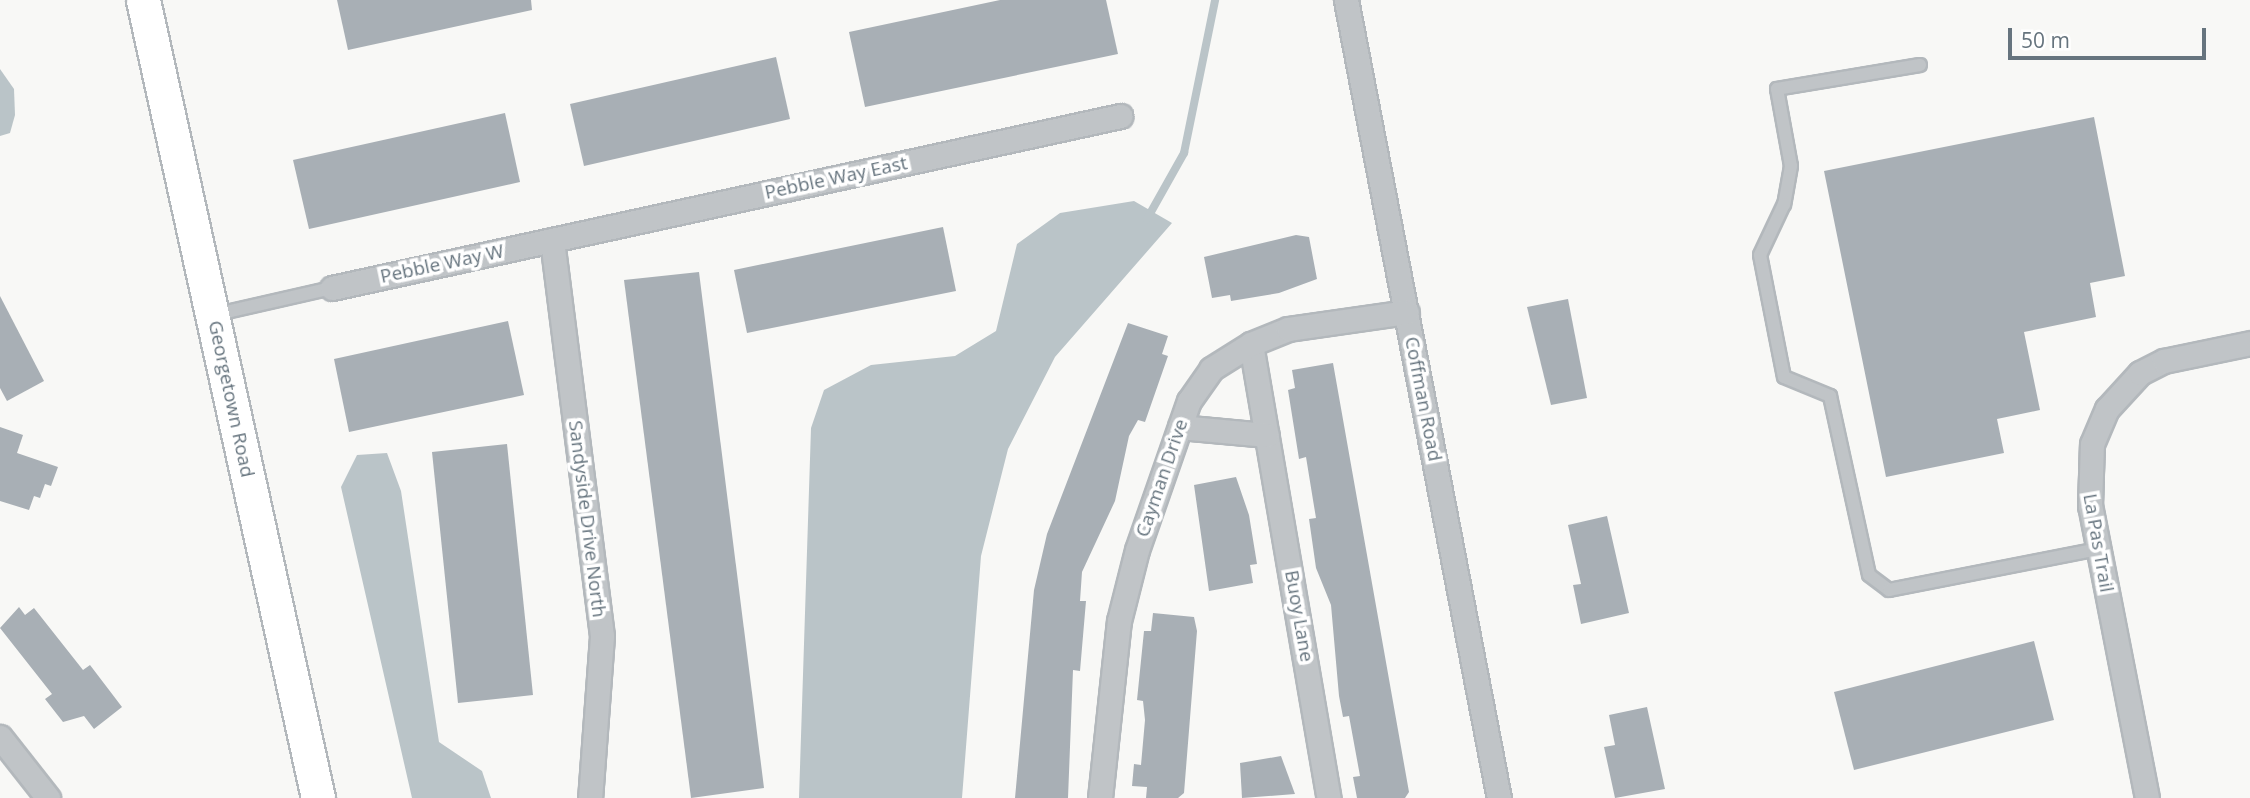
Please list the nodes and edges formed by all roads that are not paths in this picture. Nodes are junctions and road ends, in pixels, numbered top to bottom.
1 (143, 0) edge
2 (1346, 0) edge
3 (1920, 65) dead end
4 (1120, 116) dead end
5 (552, 240) junction
6 (332, 288) joint
7 (1407, 312) junction
8 (213, 315) junction
9 (2250, 343) edge
10 (1251, 344) junction
11 (1180, 427) junction
12 (1267, 435) junction
13 (2098, 549) junction
14 (0, 737) edge
15 (48, 798) edge
16 (318, 798) edge
17 (590, 798) edge
18 (1100, 798) edge
19 (1329, 798) edge
20 (1499, 798) edge
21 (2147, 798) edge

1 - 8 main road, Georgetown Road
2 - 7 street, Coffman Road
3 - 13 lane
4 - 5 street, Pebble Way East
5 - 6 street, Pebble Way W
5 - 17 street, Sandyside Drive North
6 - 8 lane
7 - 10 street, Cayman Drive
7 - 20 street, Coffman Road
8 - 16 main road, Georgetown Road
9 - 13 street, La Pas Trail
10 - 11 street, Cayman Drive
10 - 12 street, Buoy Lane
11 - 12 street
11 - 18 street, Cayman Drive
12 - 19 street, Buoy Lane
13 - 21 street, La Pas Trail
14 - 15 street

